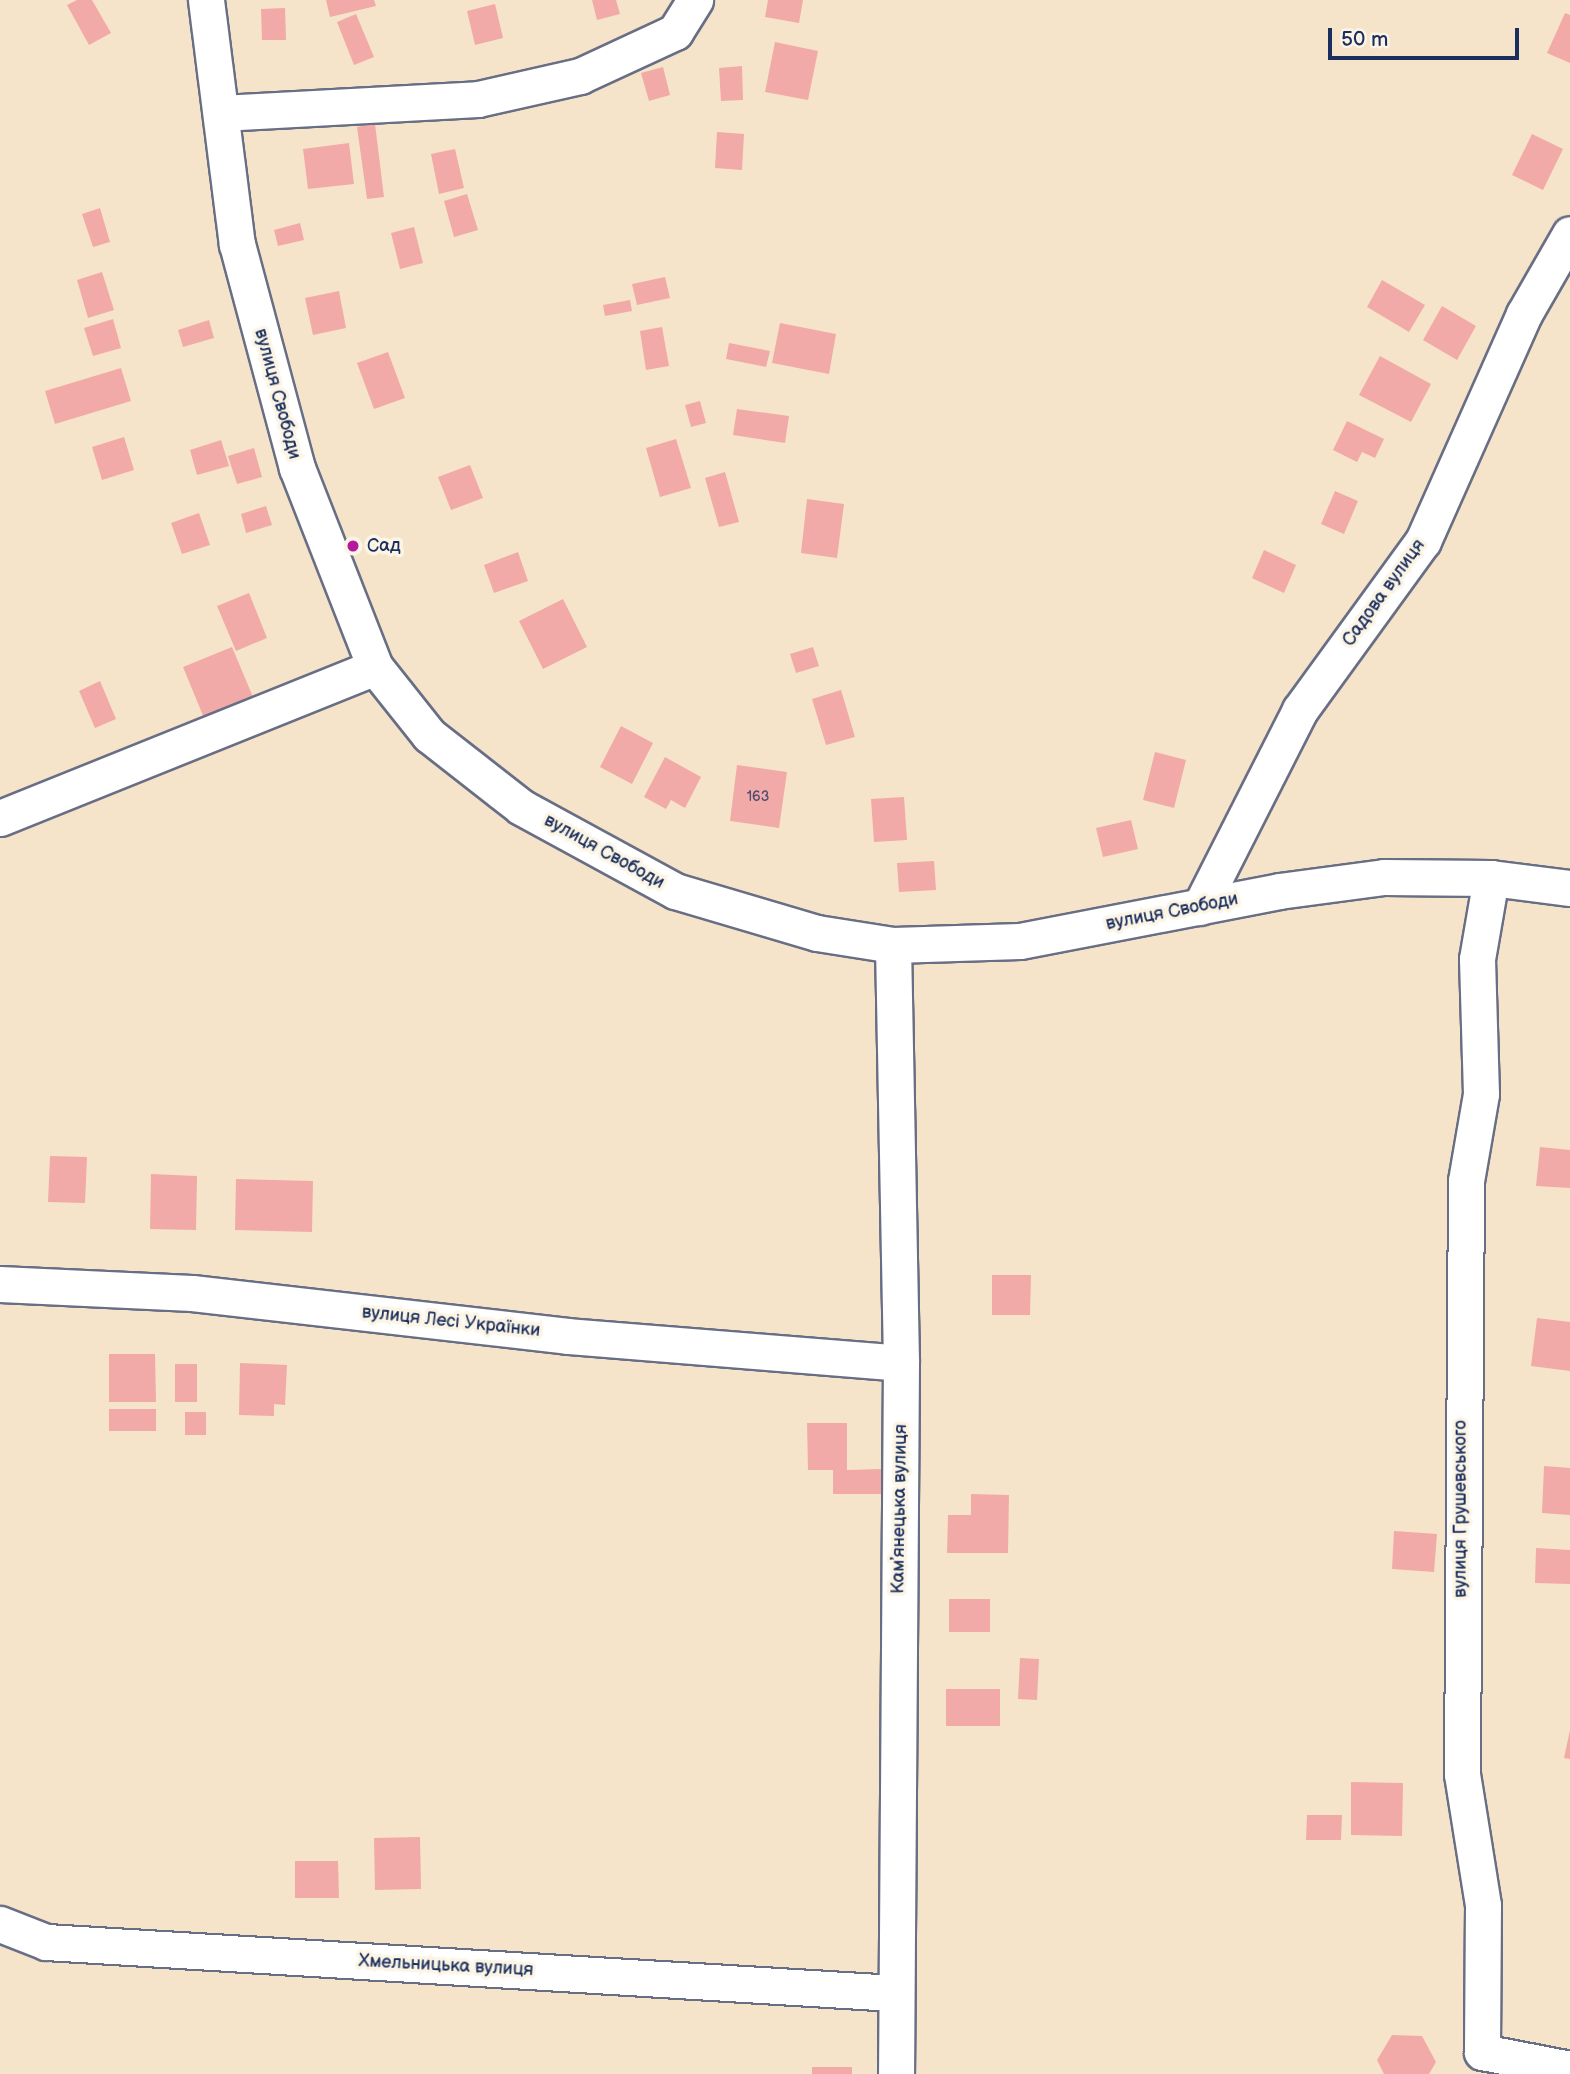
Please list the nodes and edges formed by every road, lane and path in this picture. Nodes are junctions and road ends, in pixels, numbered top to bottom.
1 (206, 0) edge
2 (695, 0) edge
3 (221, 113) junction
4 (1570, 234) edge
5 (375, 667) junction
6 (0, 818) edge
7 (1491, 877) junction
8 (1570, 888) edge
9 (1200, 907) junction
10 (893, 945) junction
11 (0, 1284) edge
12 (901, 1363) junction
13 (0, 1924) edge
14 (895, 1993) junction
15 (1570, 2069) edge
16 (896, 2074) edge

1 - 3 street, вулиця Свободи
2 - 3 street
3 - 5 street, вулиця Свободи
4 - 9 street, Садова вулиця
5 - 6 street
5 - 10 street, вулиця Свободи
7 - 8 street, вулиця Свободи
7 - 9 street, вулиця Свободи
7 - 15 street, вулиця Грушевського
9 - 10 street, вулиця Свободи
10 - 12 street, Камʼянецька вулиця
11 - 12 street, вулиця Лесі Українки
12 - 14 street, Камʼянецька вулиця
13 - 14 street, Хмельницька вулиця
14 - 16 street, Камʼянецька вулиця

